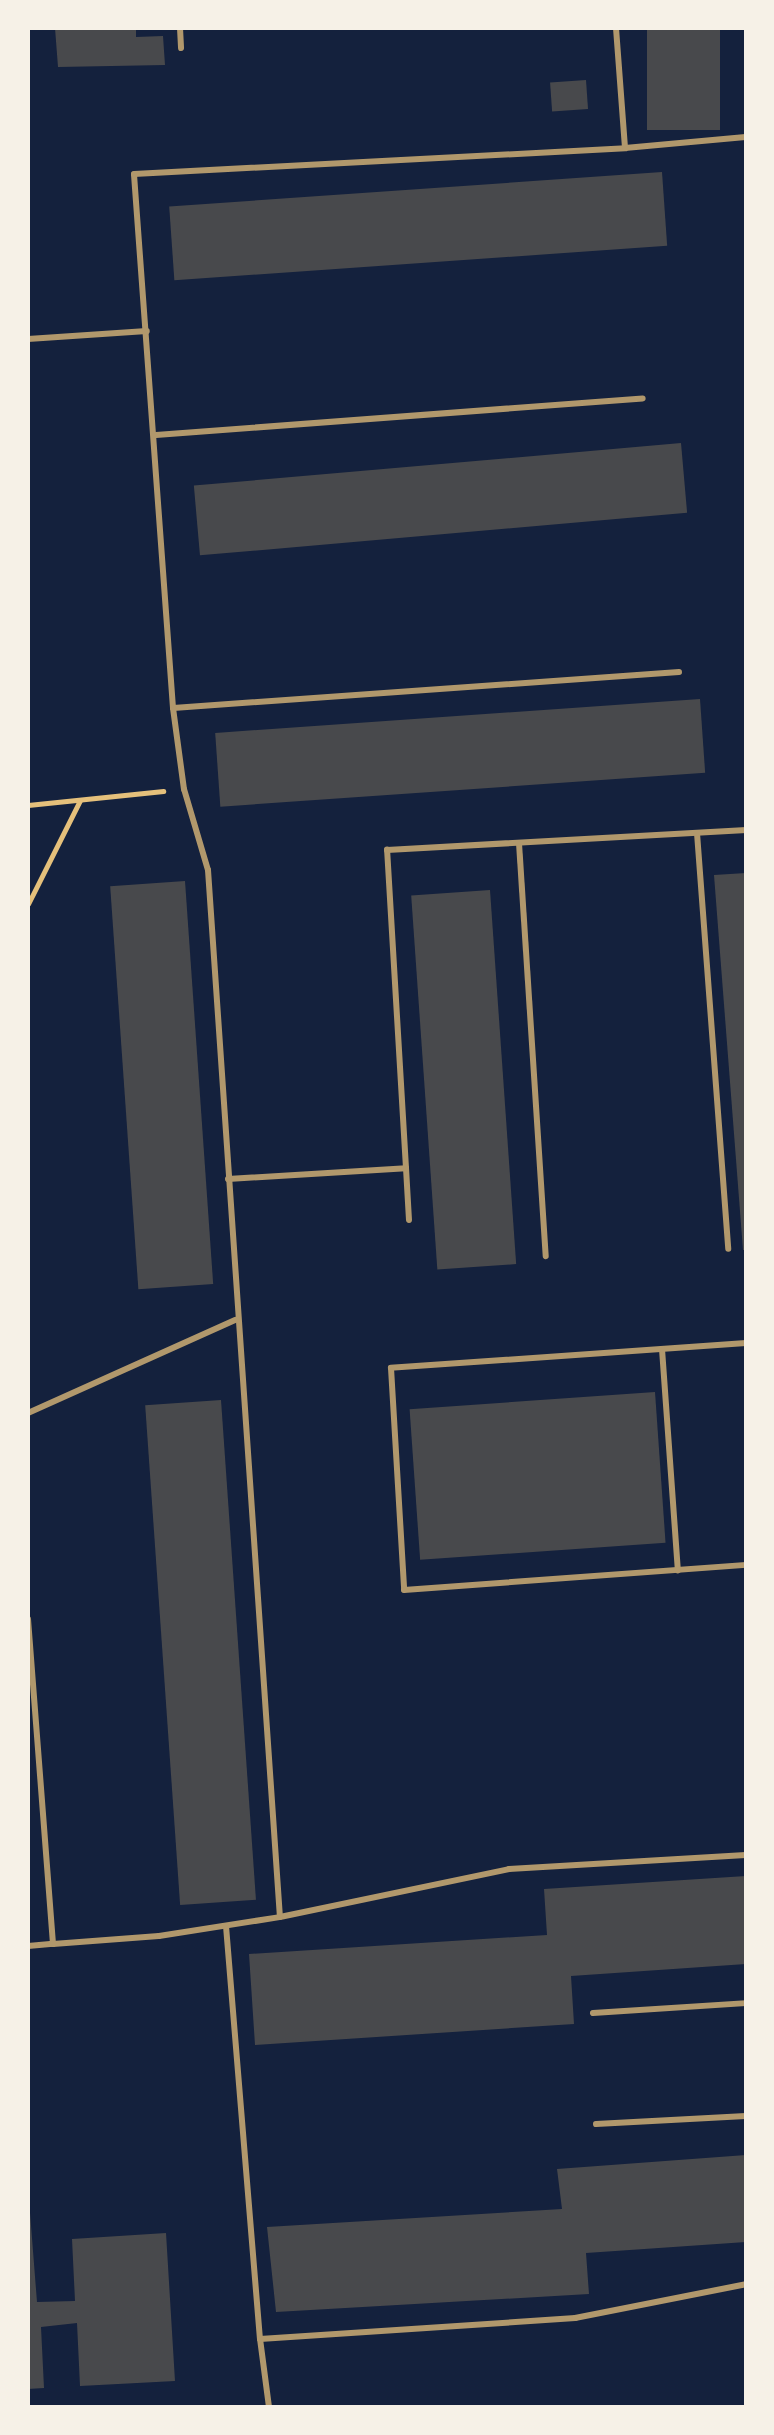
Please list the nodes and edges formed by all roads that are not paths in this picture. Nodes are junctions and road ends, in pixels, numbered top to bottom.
1 (180, 28) edge
2 (616, 28) edge
3 (181, 48) dead end
4 (746, 137) edge
5 (625, 148) junction
6 (147, 331) junction
7 (28, 339) edge
8 (643, 398) dead end
9 (156, 435) junction
10 (679, 672) dead end
11 (173, 708) junction
12 (746, 830) edge
13 (697, 833) junction
14 (519, 843) junction
15 (406, 1168) junction
16 (228, 1179) junction
17 (409, 1220) dead end
18 (728, 1249) dead end
19 (546, 1256) dead end
20 (235, 1320) junction
21 (746, 1343) edge
22 (662, 1349) junction
23 (28, 1413) edge
24 (746, 1565) edge
25 (678, 1570) junction
26 (28, 1619) edge
27 (746, 1855) edge
28 (280, 1917) junction
29 (226, 1926) junction
30 (53, 1944) junction
31 (28, 1946) edge
32 (746, 2003) edge
33 (593, 2013) dead end
34 (746, 2116) edge
35 (596, 2124) dead end
36 (746, 2284) edge
37 (260, 2339) junction
38 (269, 2407) edge

1 - 3 lane
2 - 5 lane
4 - 5 lane
5 - 6 lane
6 - 7 lane
6 - 9 lane
8 - 9 lane
9 - 11 lane
10 - 11 lane
11 - 16 lane
12 - 13 lane
13 - 14 lane
13 - 18 lane
14 - 15 lane
14 - 19 lane
15 - 16 lane
15 - 17 lane
16 - 20 lane
20 - 23 lane
20 - 28 lane
21 - 22 lane
22 - 25 lane
22 - 25 lane
24 - 25 lane
26 - 30 lane
27 - 28 lane
28 - 29 lane
29 - 30 lane
29 - 37 lane
30 - 31 lane
32 - 33 lane
34 - 35 lane
36 - 37 lane
37 - 38 lane

